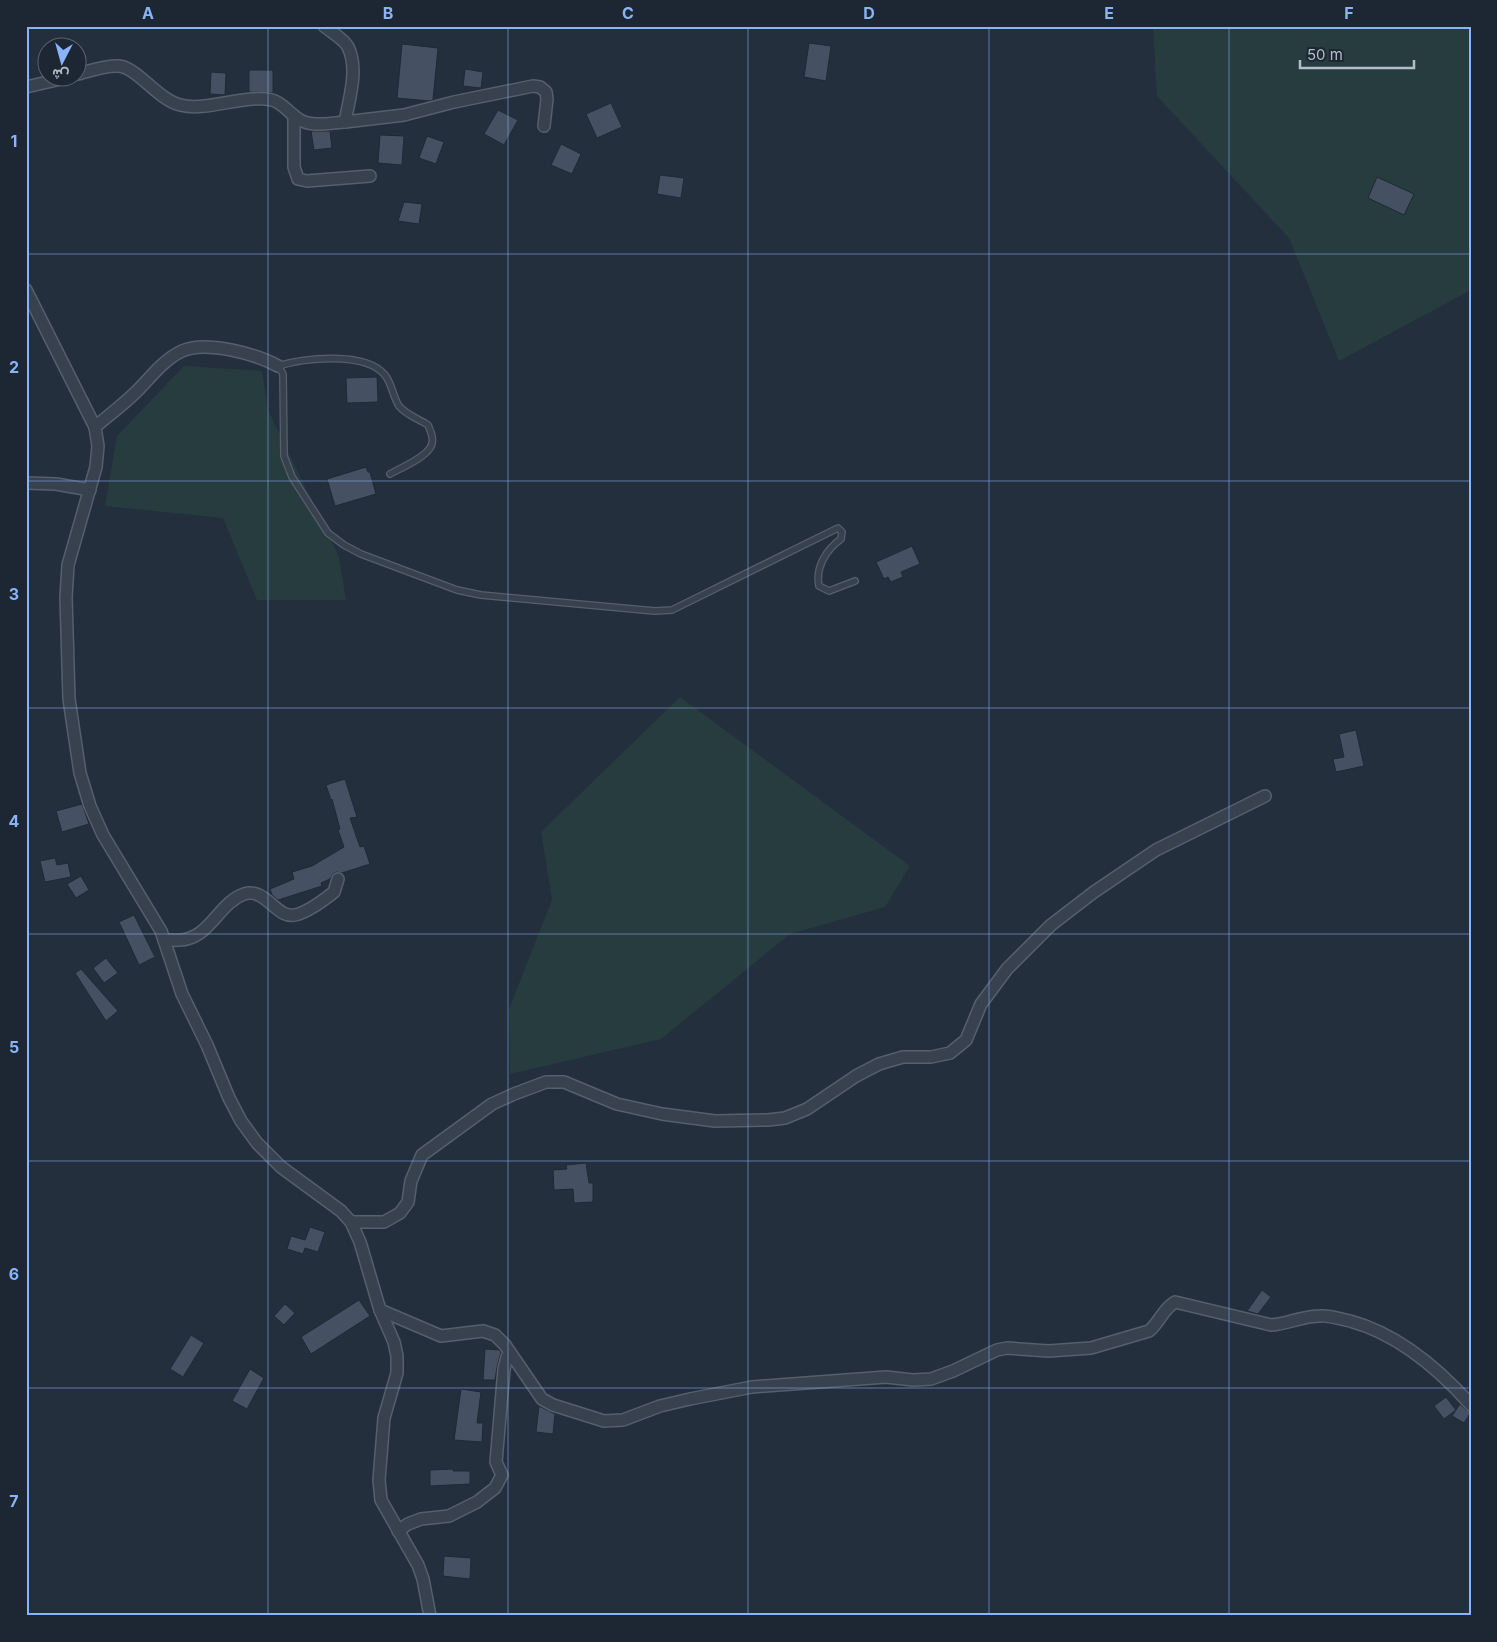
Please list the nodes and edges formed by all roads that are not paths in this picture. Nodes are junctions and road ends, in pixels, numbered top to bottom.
1 (324, 26) edge
2 (88, 72) edge
3 (294, 116) junction
4 (345, 122) junction
5 (544, 126) dead end
6 (370, 176) dead end
7 (26, 290) edge
8 (278, 366) junction
9 (95, 427) junction
10 (390, 474) dead end
11 (26, 483) edge
12 (90, 490) junction
13 (855, 581) dead end
14 (1265, 796) dead end
15 (338, 879) dead end
16 (164, 940) junction
17 (351, 1222) junction
18 (380, 1310) junction
19 (510, 1353) junction
20 (1471, 1406) edge
21 (398, 1531) junction
22 (430, 1616) edge

1 - 4 street
2 - 3 street
3 - 4 street
3 - 6 street
4 - 5 street
7 - 9 street
8 - 9 street
8 - 10 lane
8 - 13 lane
9 - 12 street
11 - 12 street
12 - 16 street
14 - 17 street
15 - 16 street
16 - 17 street
17 - 18 street
18 - 19 street
18 - 21 street
19 - 20 street
19 - 21 street
21 - 22 street

